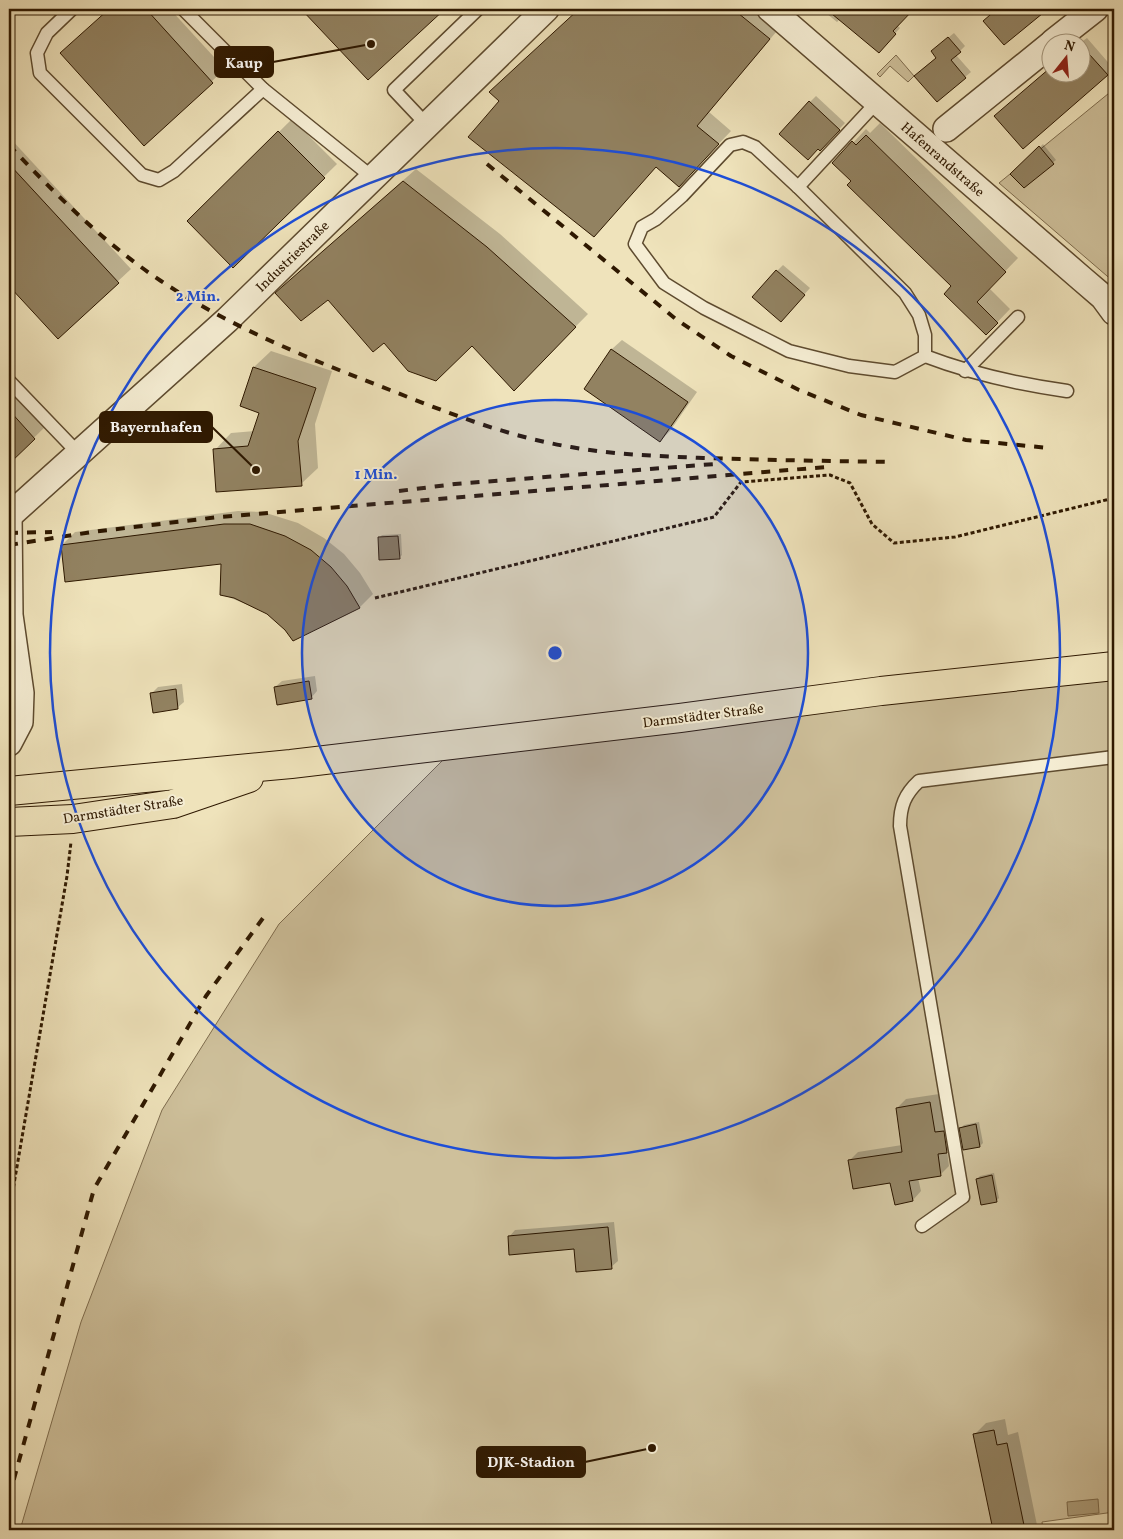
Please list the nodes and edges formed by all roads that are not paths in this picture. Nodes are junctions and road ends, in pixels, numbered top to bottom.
1 (72, 9) edge
2 (183, 9) edge
3 (478, 9) edge
4 (546, 9) edge
5 (770, 9) edge
6 (1095, 9) edge
7 (1067, 32) edge
8 (1040, 54) edge
9 (263, 89) junction
10 (878, 102) junction
11 (427, 125) junction
12 (946, 129) dead end
13 (372, 177) junction
14 (798, 187) junction
15 (1110, 303) edge
16 (1018, 317) dead end
17 (925, 356) junction
18 (965, 372) junction
19 (9, 382) edge
20 (1067, 391) dead end
21 (79, 454) junction
22 (9, 516) edge
23 (1114, 666) edge
24 (9, 743) edge
25 (1114, 757) edge
26 (291, 764) junction
27 (9, 791) edge
28 (9, 822) edge
29 (922, 1226) dead end

1 - 9 lane
2 - 9 lane
3 - 11 lane
4 - 11 street, Industriestraße
5 - 10 street, Hafenrandstraße
6 - 7 street
8 - 12 street
9 - 13 lane
10 - 14 lane
10 - 15 street, Hafenrandstraße
11 - 13 street, Industriestraße
13 - 21 street, Industriestraße
14 - 17 lane
14 - 17 lane
16 - 18 lane
17 - 18 lane
18 - 20 lane
19 - 21 lane
21 - 22 street, Industriestraße
22 - 24 street
23 - 26 main road, Darmstädter Straße
25 - 29 lane
26 - 27 main road, Darmstädter Straße
26 - 28 main road, Darmstädter Straße

